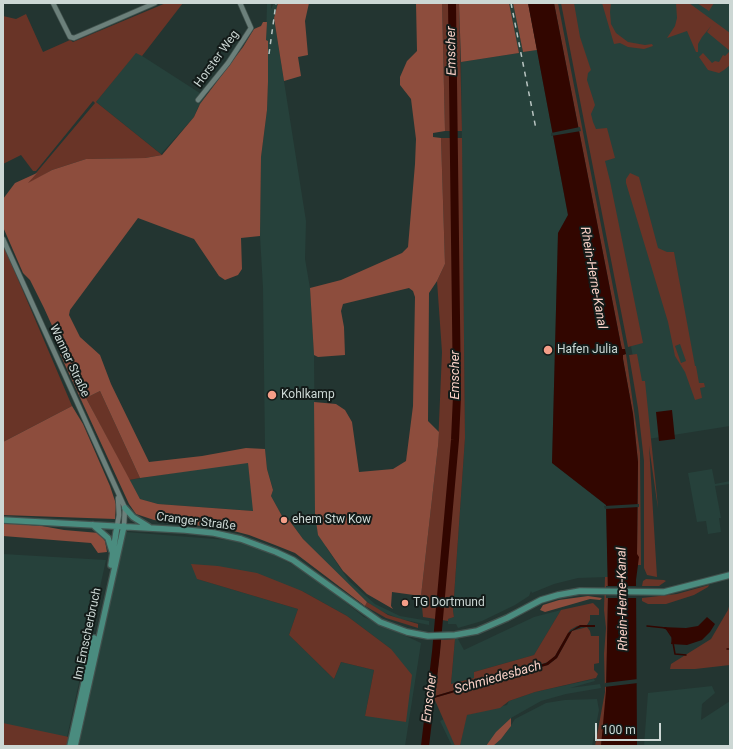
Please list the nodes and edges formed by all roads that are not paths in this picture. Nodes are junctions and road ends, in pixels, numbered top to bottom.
1 (53, 3) edge
2 (155, 3) edge
3 (240, 3) edge
4 (198, 100) dead end
5 (3, 239) edge
6 (118, 492) junction
7 (125, 508) junction
8 (3, 520) edge
9 (93, 525) junction
10 (117, 526) junction
11 (124, 526) junction
12 (149, 528) junction
13 (115, 553) junction
14 (113, 561) junction
15 (730, 575) edge
16 (70, 746) edge
17 (75, 746) edge

1 - 2 street
3 - 4 street, Horster Weg
5 - 6 street, Wanner Straße
6 - 7 street, Wanner Straße
6 - 10 street, Wanner Straße
7 - 11 street, Wanner Straße
7 - 12 main road
8 - 9 main road, Cranger Straße
9 - 10 main road, Cranger Straße
9 - 13 main road
10 - 11 main road, Cranger Straße
10 - 13 main road, Im Emscherbruch
11 - 12 main road, Cranger Straße
11 - 13 main road, Im Emscherbruch
12 - 15 main road, Cranger Straße
13 - 14 main road, Im Emscherbruch
14 - 16 main road, Im Emscherbruch
14 - 17 main road, Im Emscherbruch

